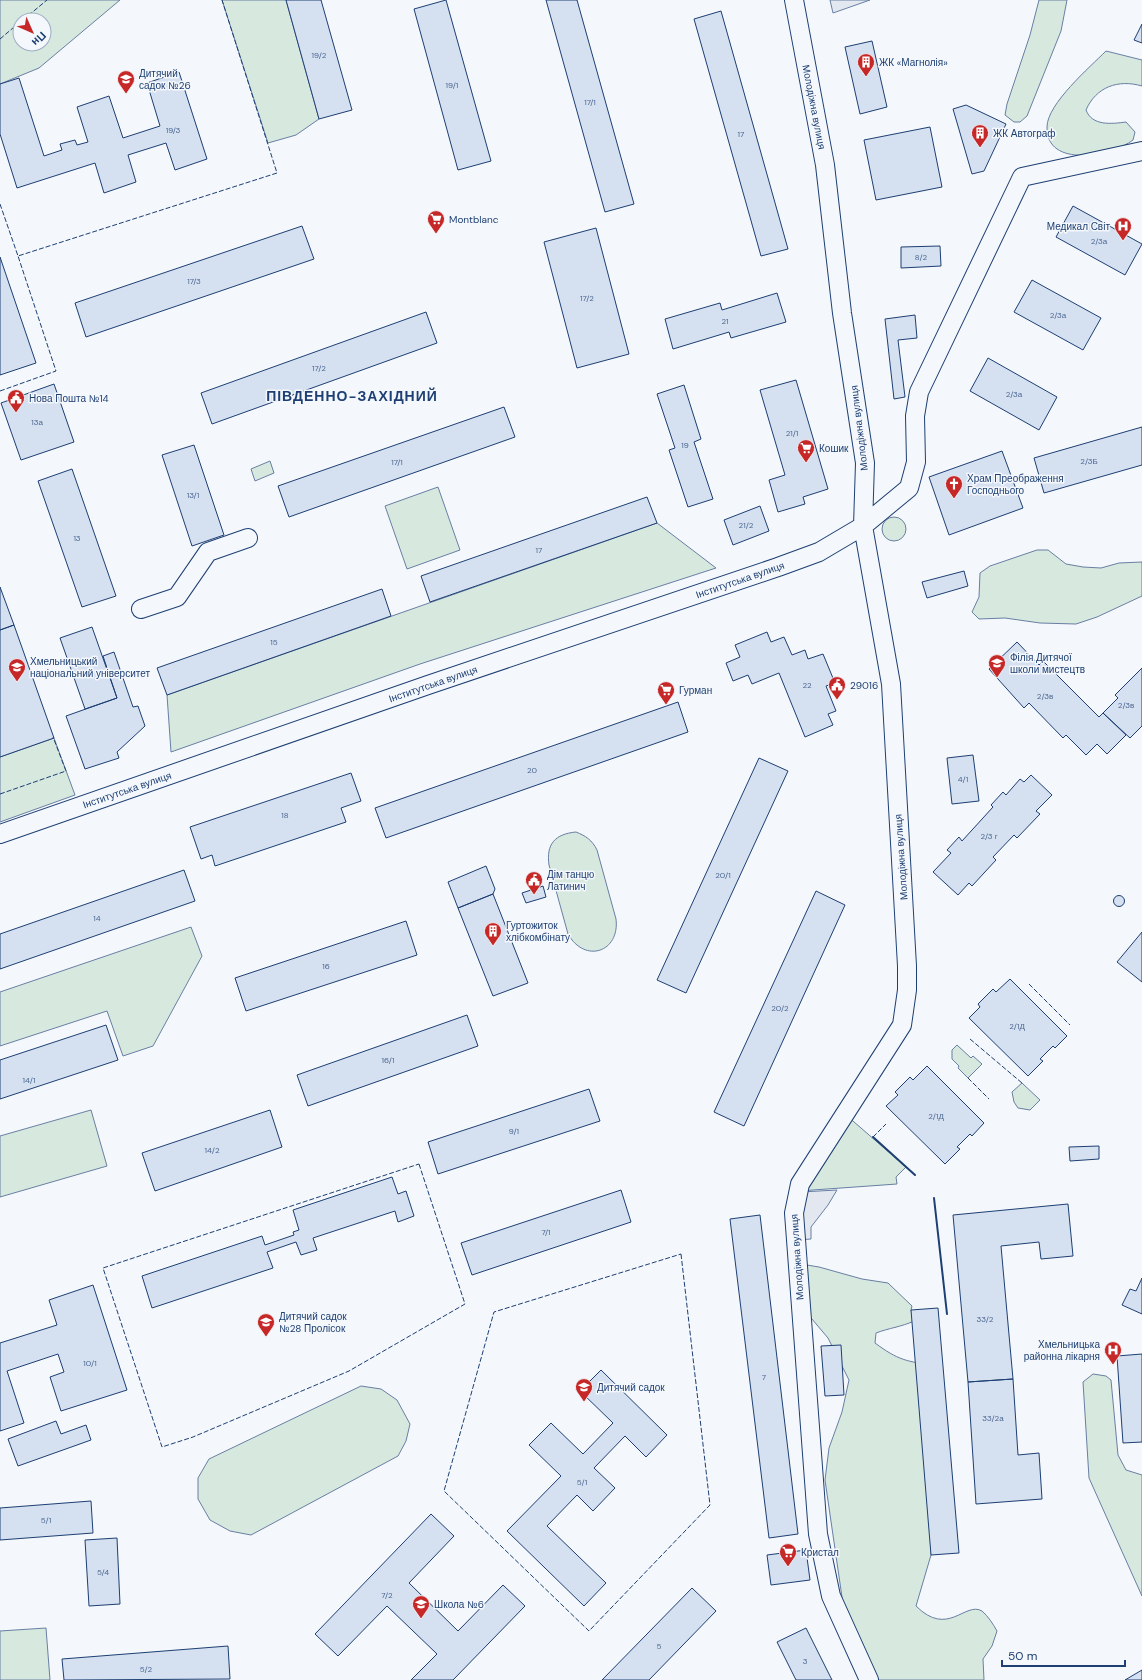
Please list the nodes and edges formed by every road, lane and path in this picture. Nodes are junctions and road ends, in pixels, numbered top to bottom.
1 (794, 0) edge
2 (1142, 151) edge
3 (863, 526) junction
4 (248, 538) dead end
5 (141, 609) dead end
6 (0, 834) edge
7 (869, 1680) edge

1 - 3 street, Молодіжна вулиця
2 - 3 street, Інститутська вулиця
3 - 6 street, Інститутська вулиця
3 - 7 street, Молодіжна вулиця
4 - 5 street

